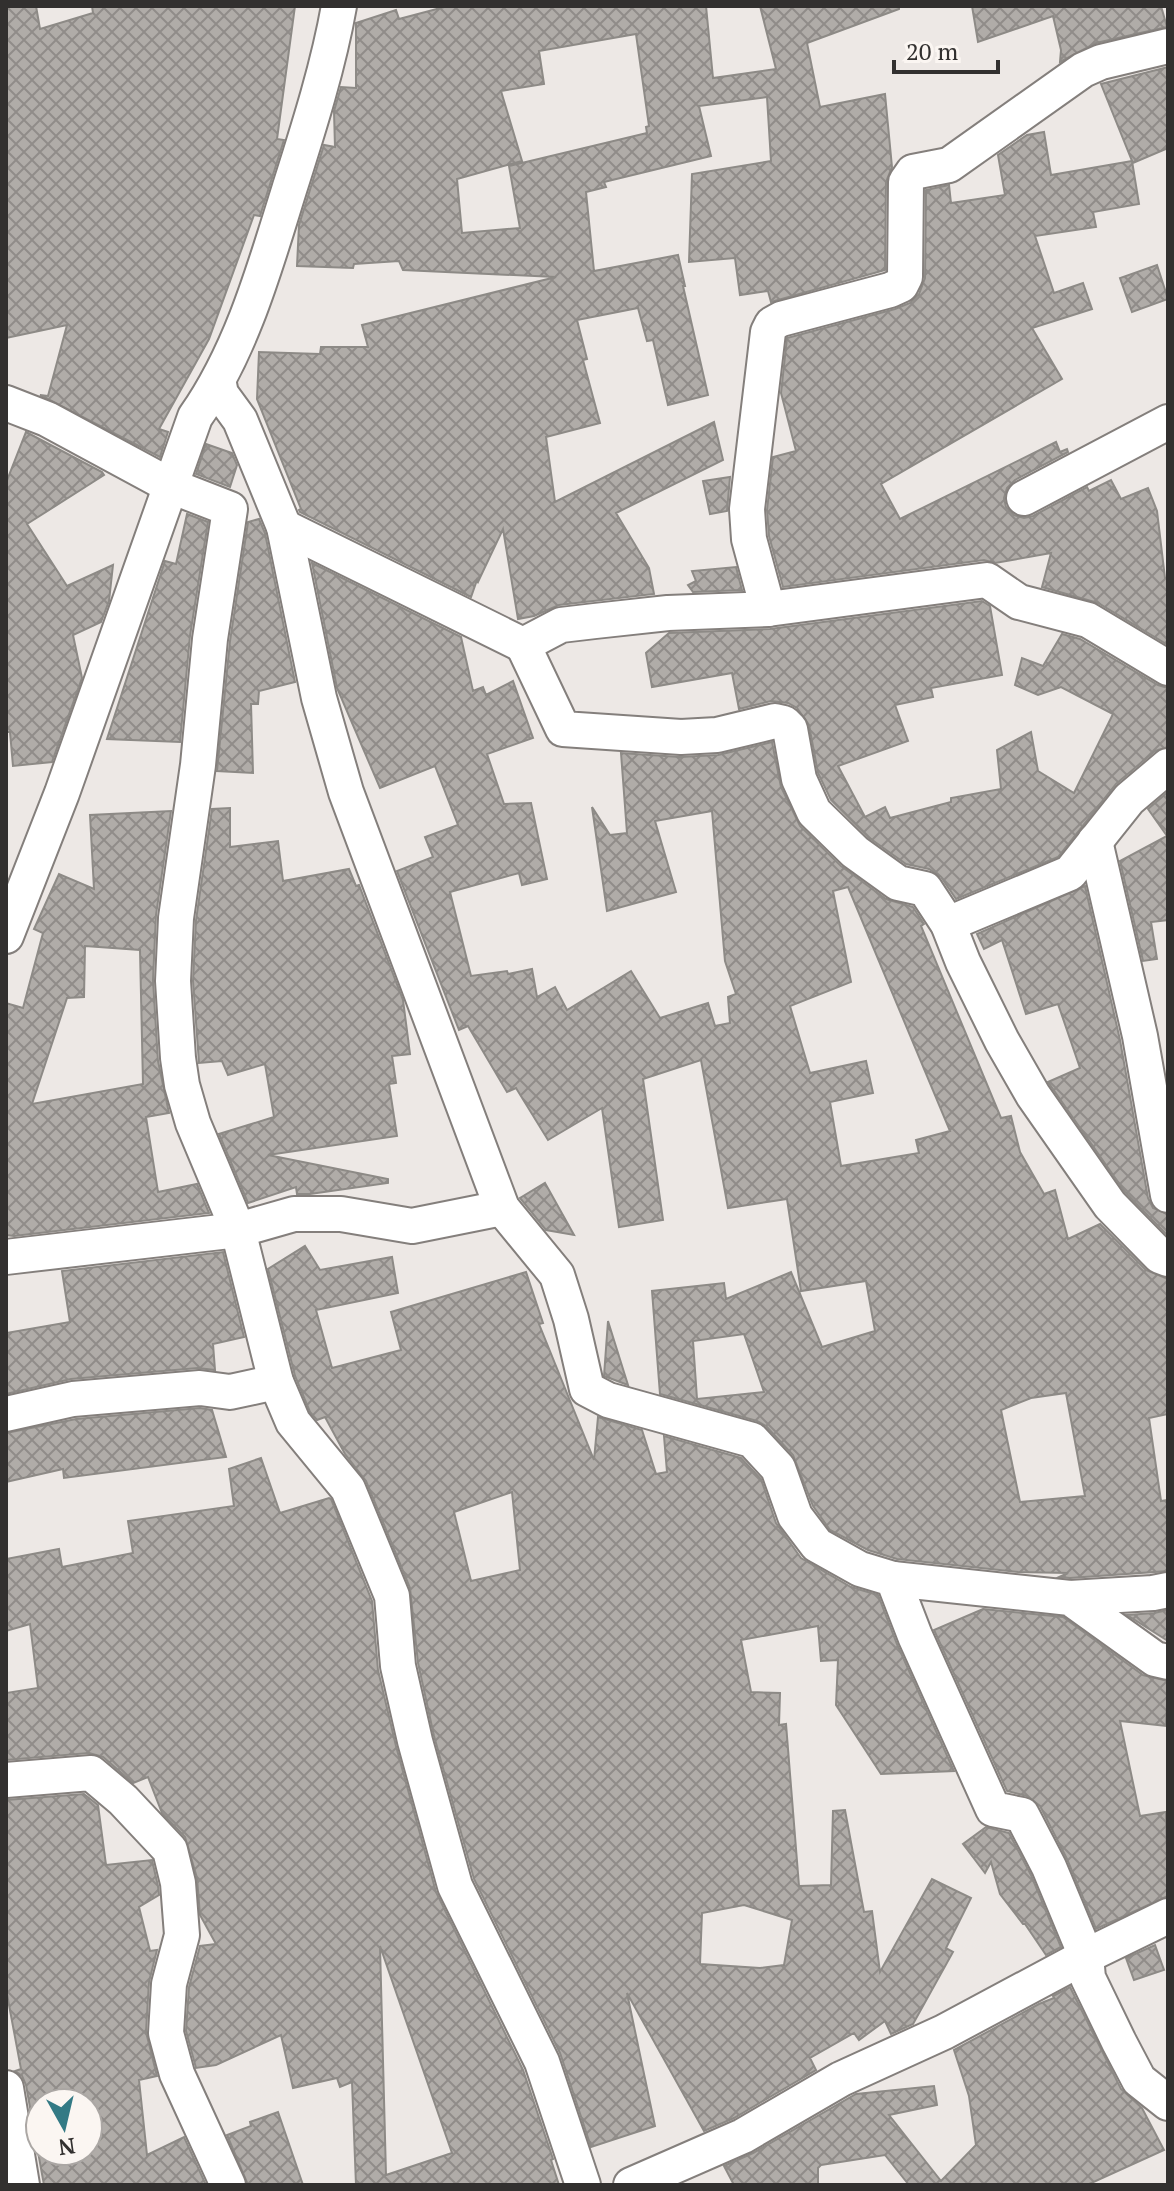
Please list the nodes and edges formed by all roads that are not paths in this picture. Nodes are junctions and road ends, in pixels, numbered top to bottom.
1 (339, 6) edge
2 (1168, 46) edge
3 (219, 384) junction
4 (6, 403) edge
5 (1168, 422) edge
6 (171, 486) junction
7 (1024, 498) dead end
8 (284, 527) junction
9 (768, 609) junction
10 (523, 645) junction
11 (1168, 668) edge
12 (1168, 766) edge
13 (1095, 841) junction
14 (948, 924) junction
15 (6, 936) edge
16 (1168, 1195) edge
17 (502, 1208) junction
18 (238, 1230) junction
19 (6, 1257) edge
20 (1168, 1259) edge
21 (276, 1382) junction
22 (6, 1414) edge
23 (893, 1579) junction
24 (1168, 1590) edge
25 (1070, 1598) junction
26 (1168, 1662) edge
27 (6, 1780) edge
28 (1168, 1916) edge
29 (1086, 1956) junction
30 (6, 2088) edge
31 (1168, 2103) edge
32 (22, 2185) edge
33 (228, 2185) edge
34 (583, 2185) edge
35 (631, 2185) edge

1 - 3 street
2 - 9 street
3 - 6 street
3 - 8 street
4 - 6 street
5 - 7 street
6 - 15 street
6 - 18 street
8 - 10 street
8 - 17 street
9 - 10 street
9 - 11 street
10 - 14 street
12 - 13 street
13 - 14 street
13 - 16 street
14 - 20 street
17 - 18 street
17 - 23 street
18 - 19 street
18 - 21 street
21 - 22 street
21 - 34 street
23 - 25 street
23 - 29 street
24 - 25 street
25 - 26 street
27 - 33 street
28 - 29 street
29 - 31 street
29 - 35 street
30 - 32 street

